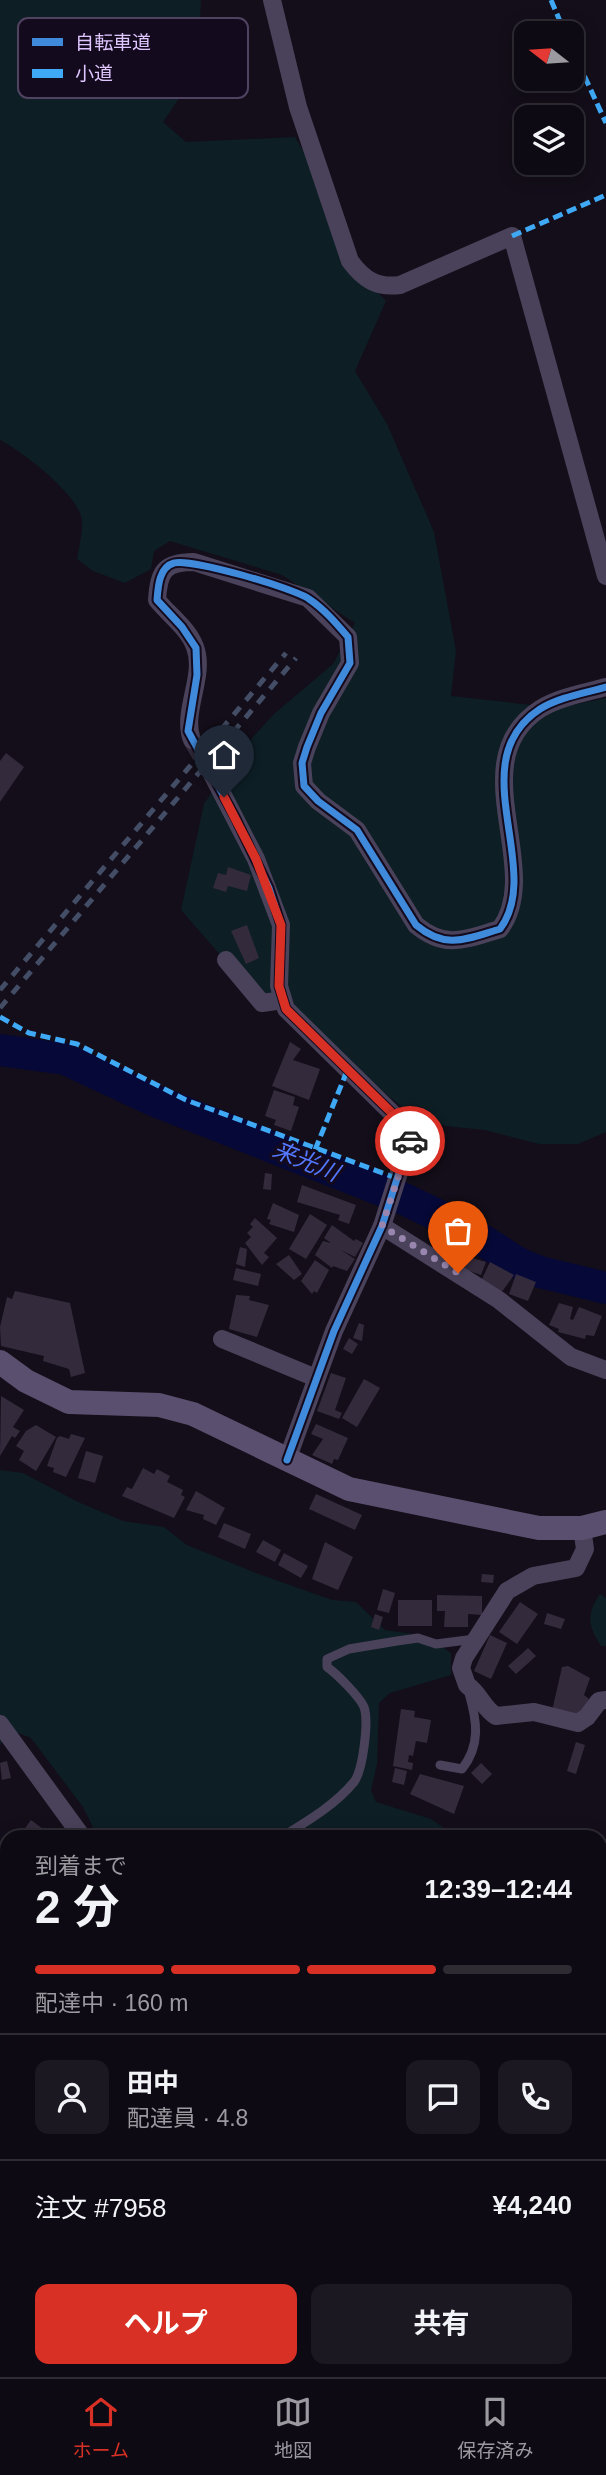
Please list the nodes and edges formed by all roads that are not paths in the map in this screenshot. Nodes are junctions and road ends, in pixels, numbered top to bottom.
1 (272, 0) edge
2 (606, 576) edge
3 (606, 687) edge
4 (192, 740) tunnel mouth
5 (213, 776) tunnel mouth
6 (226, 960) dead end
7 (283, 1000) junction
8 (384, 1220) junction
9 (222, 1339) dead end
10 (0, 1362) edge
11 (606, 1370) edge
12 (316, 1378) junction
13 (287, 1460) junction
14 (594, 1525) edge
15 (475, 1639) junction
16 (467, 1685) junction
17 (606, 1700) edge
18 (0, 1724) edge
19 (440, 1765) dead end
20 (77, 1830) edge
21 (292, 1830) edge

1 - 2 street
3 - 4 street
5 - 7 street
6 - 7 street
7 - 8 street
8 - 11 street
8 - 12 street
9 - 12 street
10 - 13 street
12 - 13 street
13 - 14 street
14 - 15 street
15 - 16 street
15 - 21 lane
16 - 17 street
16 - 19 lane
18 - 20 street

